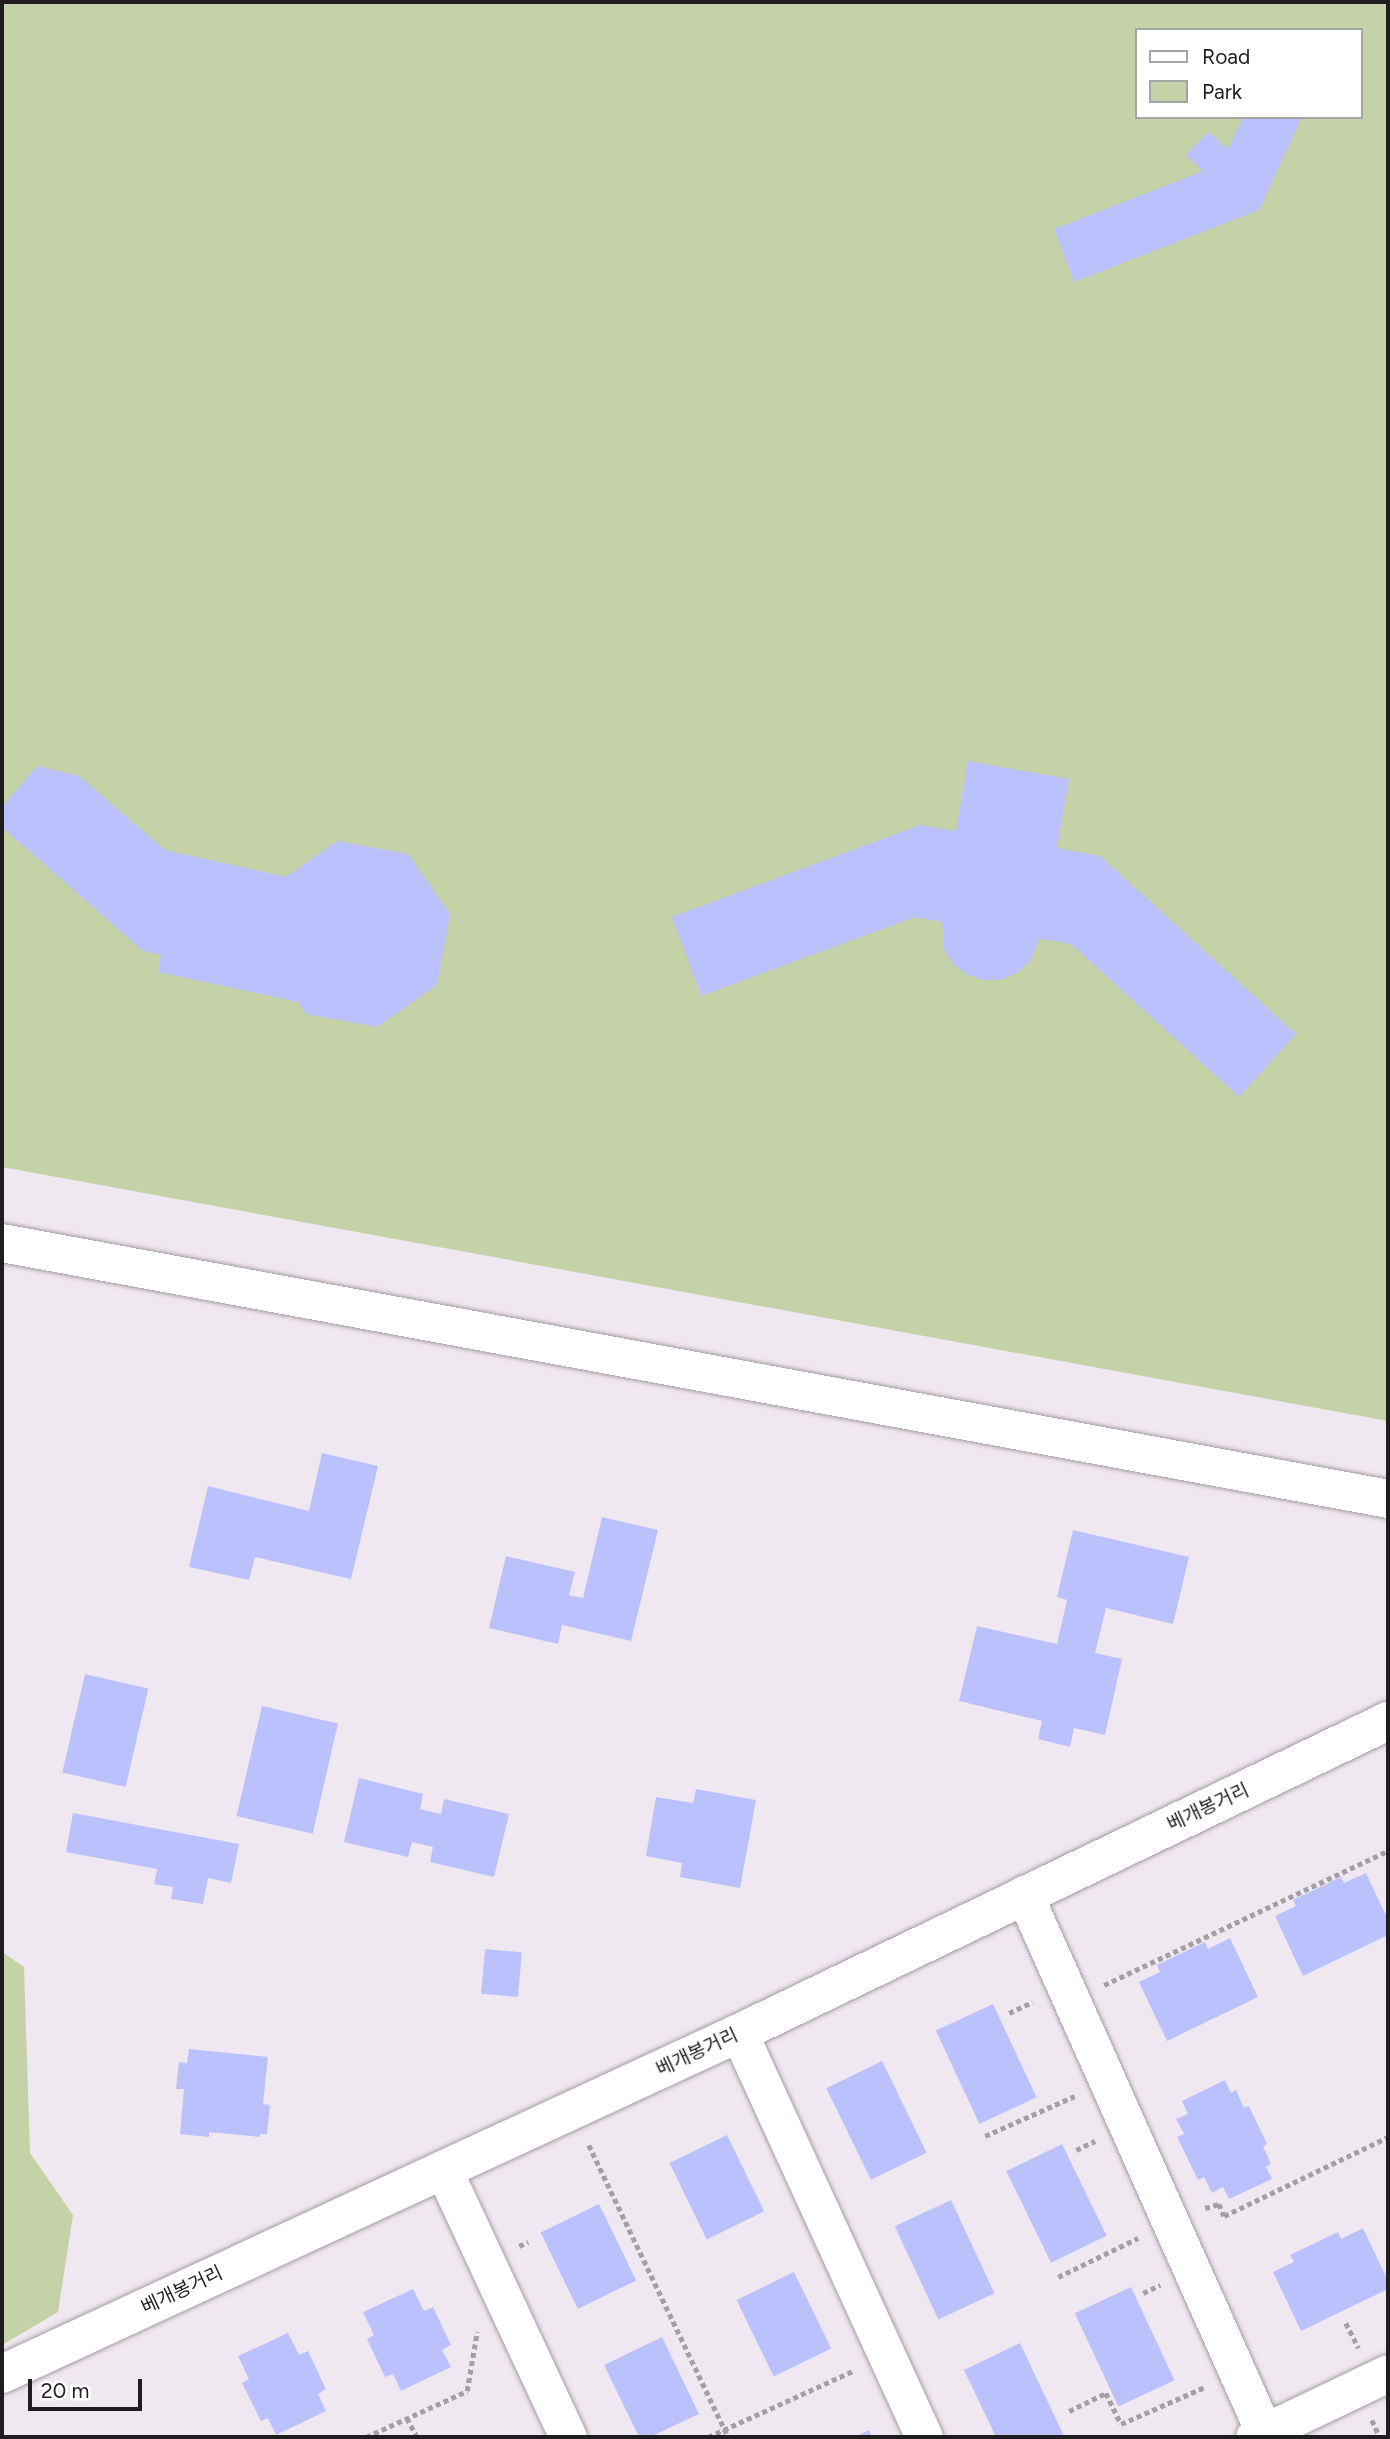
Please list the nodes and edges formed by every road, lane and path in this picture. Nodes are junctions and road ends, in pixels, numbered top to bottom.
1 (2, 1242) edge
2 (1388, 1499) edge
3 (1388, 1721) edge
4 (1388, 1850) edge
5 (1024, 1894) junction
6 (1072, 2001) junction
7 (738, 2033) junction
8 (1108, 2082) junction
9 (572, 2109) junction
10 (985, 2136) dead end
11 (1388, 2137) edge
12 (443, 2169) junction
13 (1201, 2199) dead end
14 (1171, 2222) junction
15 (1058, 2277) dead end
16 (504, 2300) junction
17 (854, 2371) dead end
18 (1238, 2372) junction
19 (1388, 2373) edge
20 (2, 2374) edge
21 (1069, 2411) dead end
22 (407, 2418) junction
23 (725, 2430) junction
24 (1259, 2435) edge
25 (366, 2437) edge
26 (417, 2437) edge
27 (568, 2437) edge
28 (708, 2437) edge
29 (728, 2437) edge
30 (924, 2437) edge

1 - 2 street
3 - 5 street, 베개봉거리
4 - 6 path
5 - 6 street
5 - 7 street, 베개봉거리
6 - 8 street
7 - 9 street, 베개봉거리
7 - 30 street
8 - 10 path
8 - 14 street
9 - 12 street, 베개봉거리
9 - 23 path
11 - 13 path
12 - 16 street
12 - 20 street, 베개봉거리
14 - 15 path
14 - 18 street
16 - 22 path
16 - 27 street
17 - 23 path
18 - 21 path
18 - 24 street
19 - 24 street
22 - 25 path
22 - 26 path
23 - 28 path
23 - 29 path

